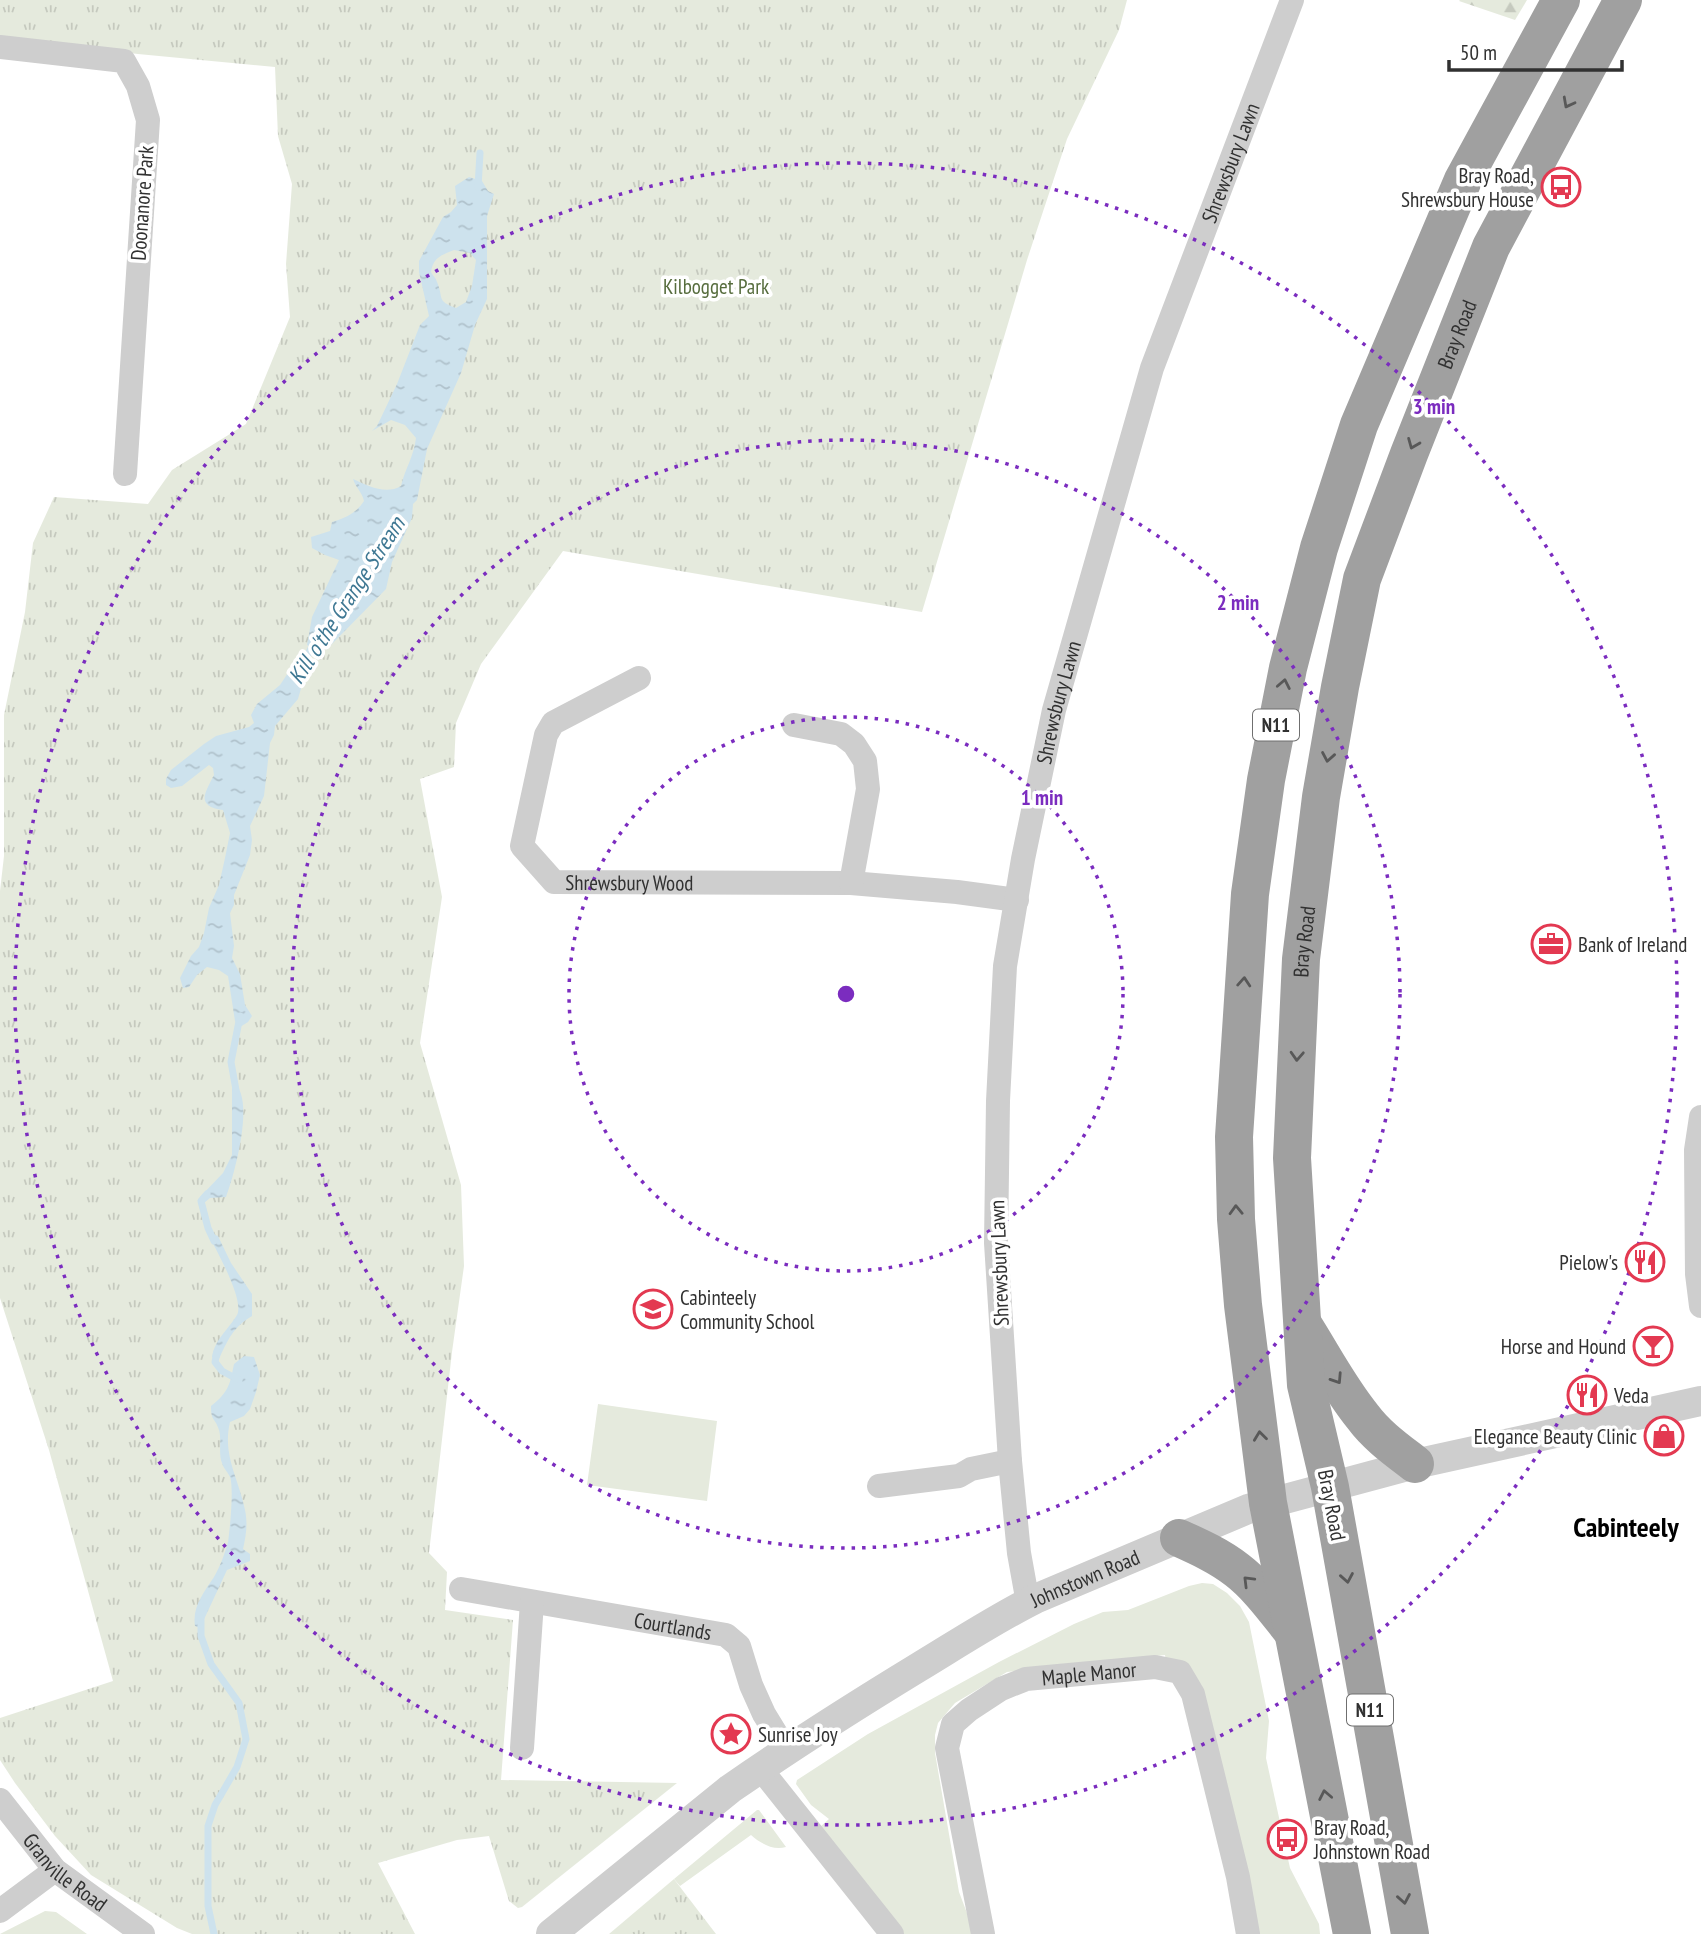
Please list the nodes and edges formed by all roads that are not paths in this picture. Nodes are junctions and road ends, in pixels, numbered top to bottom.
1 (1292, 0) edge
2 (1561, 0) edge
3 (1623, 0) edge
4 (0, 47) edge
5 (125, 474) dead end
6 (639, 678) dead end
7 (794, 725) dead end
8 (851, 883) junction
9 (1017, 900) junction
10 (1701, 1117) edge
11 (1701, 1306) edge
12 (1301, 1321) junction
13 (1701, 1401) edge
14 (1010, 1461) junction
15 (1415, 1464) junction
16 (879, 1486) dead end
17 (1330, 1487) junction
18 (1268, 1503) junction
19 (1179, 1538) junction
20 (460, 1589) dead end
21 (532, 1602) junction
22 (1028, 1603) junction
23 (1293, 1632) junction
24 (522, 1748) dead end
25 (786, 1750) junction
26 (760, 1768) junction
27 (0, 1800) edge
28 (55, 1870) junction
29 (0, 1911) edge
30 (143, 1934) edge
31 (551, 1934) edge
32 (892, 1934) edge
33 (984, 1934) edge
34 (1248, 1934) edge
35 (1352, 1934) edge
36 (1410, 1934) edge

1 - 9 street, Shrewsbury Lawn
18 -> 2 highway, N11
3 -> 12 highway, Bray Road / N11
4 - 5 street, Doonanore Park
6 - 8 street, Shrewsbury Wood
7 - 8 street
8 - 9 street, Shrewsbury Wood
9 - 14 street, Shrewsbury Lawn
10 - 11 street
12 -> 15 highway
12 - 17 highway, Bray Road / N11
13 - 15 street, Johnstown Road
14 - 16 street
14 - 22 street, Shrewsbury Lawn
15 - 17 street, Johnstown Road
17 - 18 street, Johnstown Road
17 -> 36 highway, Bray Road / N11
18 - 19 street, Johnstown Road
18 - 23 highway, N11
19 - 22 street, Johnstown Road
23 -> 19 highway
20 - 21 street, Courtlands
21 - 24 street
21 - 25 street, Courtlands
22 - 25 street, Johnstown Road
35 -> 23 highway, N11
25 - 26 street, Johnstown Road
26 - 31 street, Johnstown Road
26 - 32 street
27 - 28 street, Granville Road
28 - 29 street
28 - 30 street, Granville Road
33 - 34 street, Maple Manor

